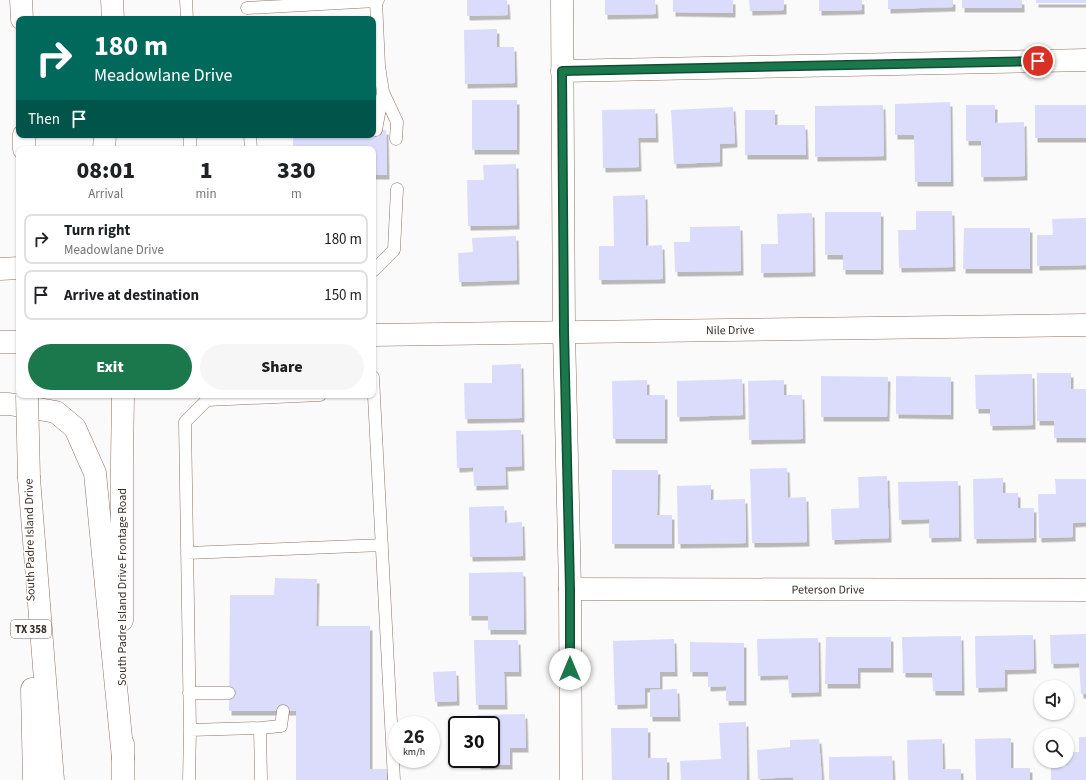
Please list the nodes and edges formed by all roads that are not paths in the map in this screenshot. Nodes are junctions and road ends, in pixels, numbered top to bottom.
1 (21, 0) edge
2 (112, 0) edge
3 (186, 0) edge
4 (562, 0) edge
5 (377, 1) edge
6 (247, 9) edge
7 (22, 16) edge
8 (113, 16) edge
9 (187, 16) edge
10 (1086, 60) edge
11 (376, 66) edge
12 (562, 71) junction
13 (384, 92) junction
14 (376, 130) dead end
15 (396, 139) dead end
16 (397, 189) dead end
17 (16, 268) edge
18 (376, 268) edge
19 (0, 269) edge
20 (1086, 325) edge
21 (564, 332) junction
22 (376, 335) edge
23 (0, 342) edge
24 (16, 342) edge
25 (27, 398) edge
26 (123, 398) edge
27 (252, 398) edge
28 (373, 398) edge
29 (0, 404) edge
30 (29, 478) junction
31 (382, 545) junction
32 (187, 553) junction
33 (570, 589) junction
34 (1086, 590) edge
35 (189, 693) junction
36 (229, 693) dead end
37 (283, 711) dead end
38 (260, 728) junction
39 (190, 730) junction
40 (123, 758) junction
41 (34, 780) edge
42 (53, 780) edge
43 (123, 780) edge
44 (189, 780) edge
45 (261, 780) edge
46 (394, 780) edge
47 (571, 780) edge

1 - 7 main road
2 - 8 main road
3 - 9 lane
4 - 12 main road
5 - 6 lane
5 - 11 lane
10 - 12 main road
11 - 13 lane
12 - 21 main road
13 - 14 lane
13 - 15 lane
16 - 18 lane
17 - 19 main road
20 - 21 main road, Nile Drive
21 - 22 main road, Nile Drive
21 - 33 main road
23 - 24 main road
25 - 30 main road, South Padre Island Drive / TX 358, bridge
26 - 40 main road, South Padre Island Drive Frontage Road
27 - 32 lane
28 - 31 lane
29 - 40 main road
30 - 41 main road, South Padre Island Drive / TX 358
30 - 42 main road
31 - 32 lane
31 - 46 lane
32 - 35 lane
33 - 34 main road, Peterson Drive
33 - 47 main road
35 - 36 lane
35 - 39 lane
37 - 38 lane
38 - 39 lane
38 - 45 lane
39 - 44 lane
40 - 43 main road, South Padre Island Drive Frontage Road

